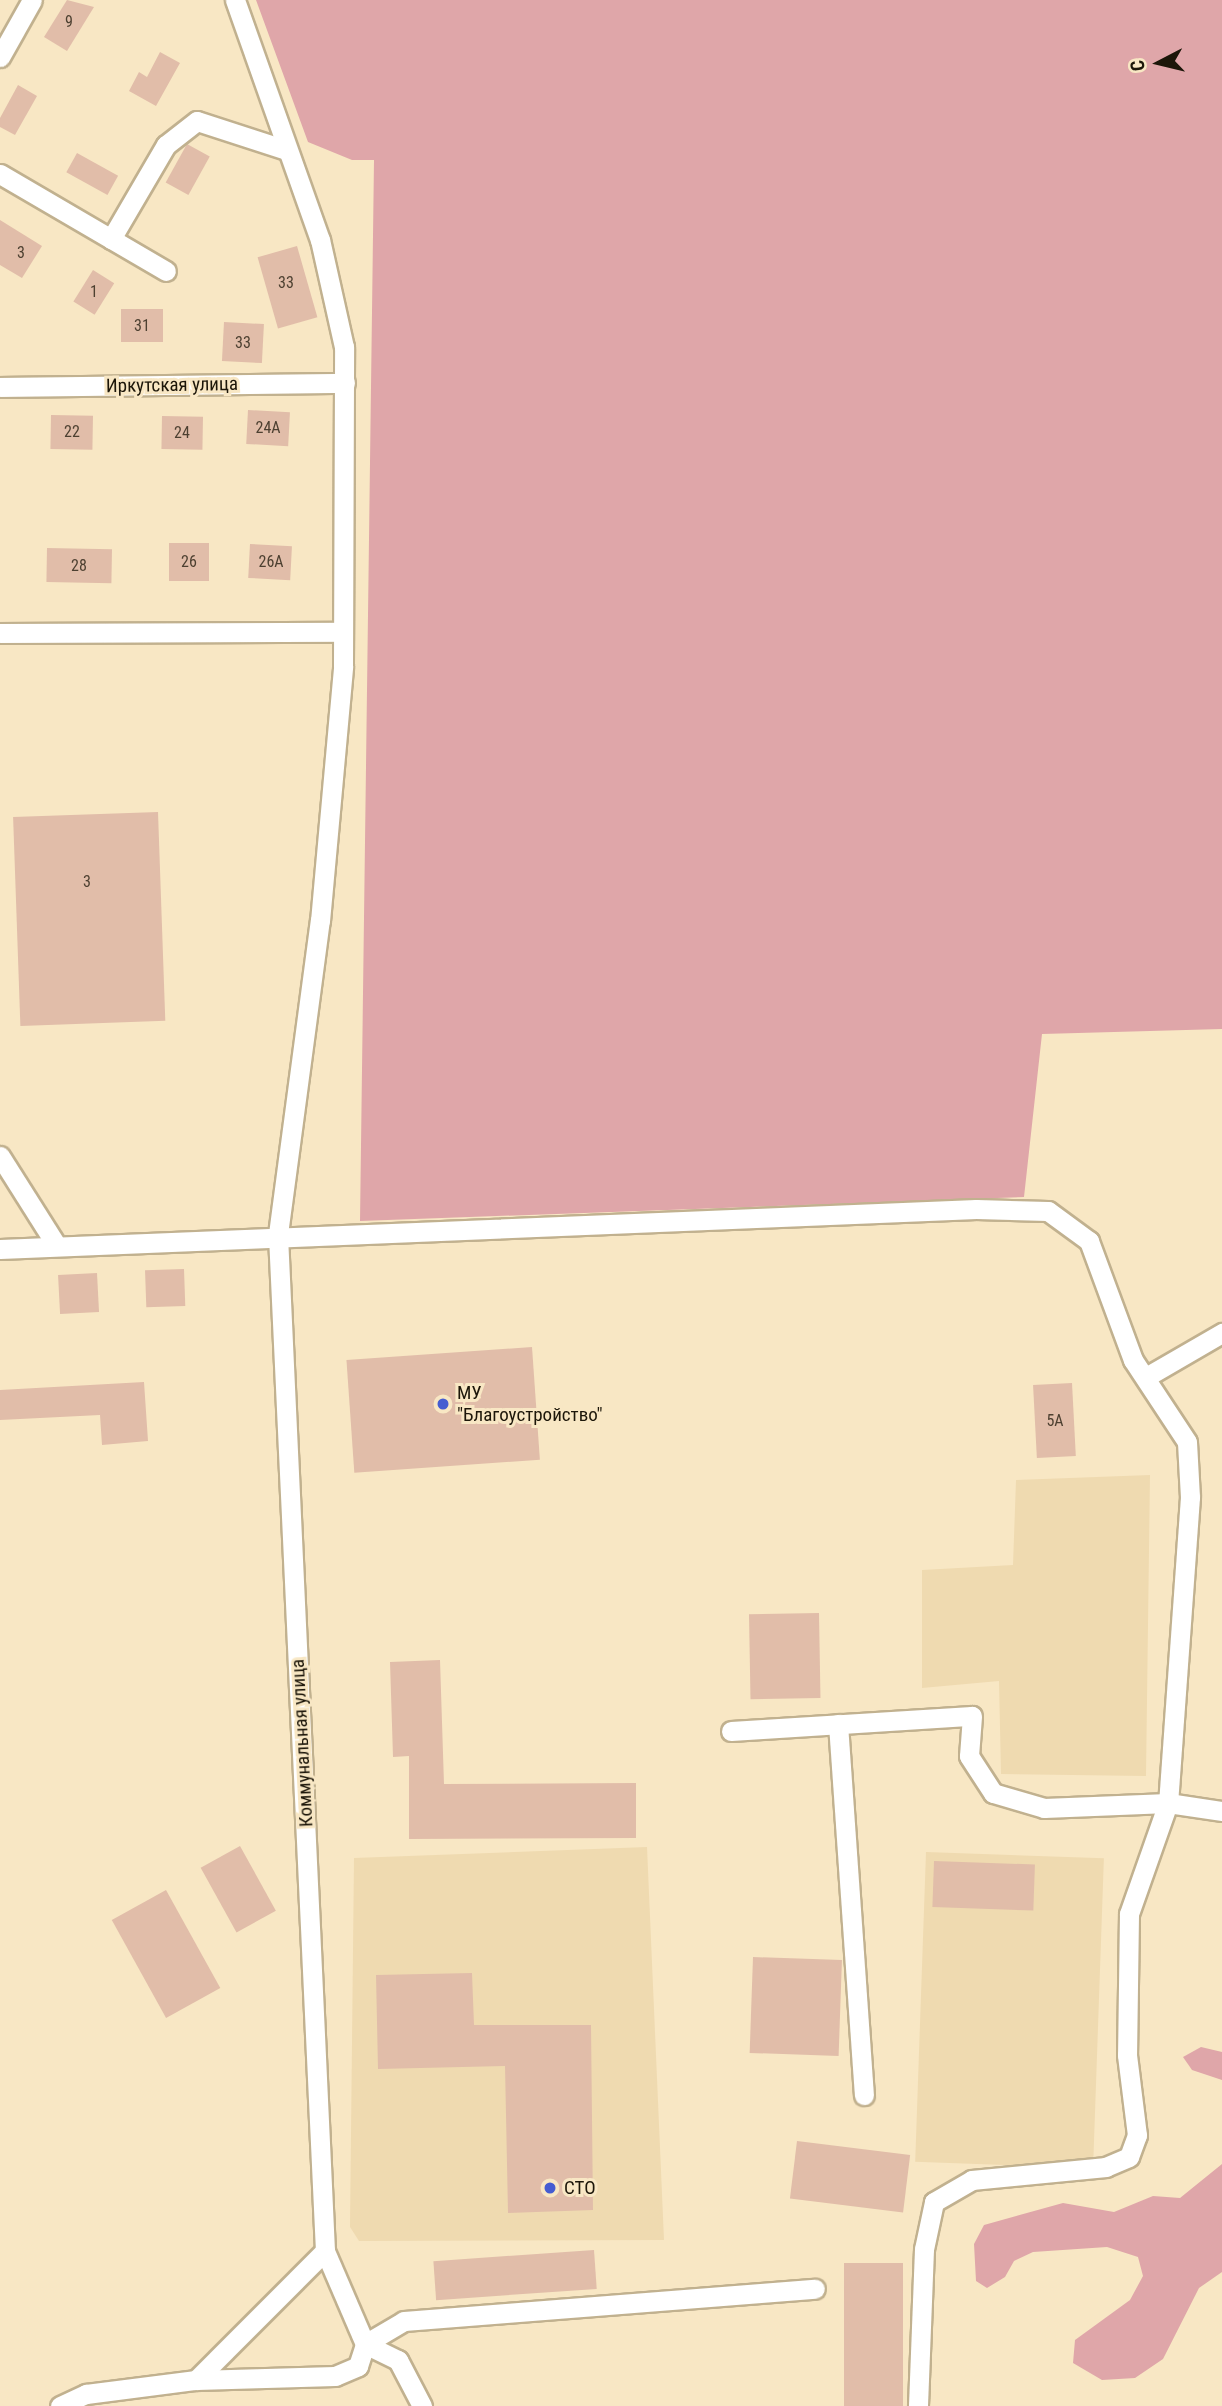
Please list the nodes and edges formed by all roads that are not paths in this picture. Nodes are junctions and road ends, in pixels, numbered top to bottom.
1 (33, 0) edge
2 (235, 0) edge
3 (0, 57) edge
4 (286, 150) junction
5 (0, 174) edge
6 (111, 239) junction
7 (166, 271) dead end
8 (345, 383) junction
9 (0, 387) edge
10 (344, 632) junction
11 (0, 633) edge
12 (0, 1156) edge
13 (278, 1234) junction
14 (55, 1244) junction
15 (0, 1249) edge
16 (1222, 1334) edge
17 (1146, 1377) junction
18 (838, 1724) junction
19 (732, 1731) dead end
20 (1168, 1802) junction
21 (1222, 1811) edge
22 (864, 2095) dead end
23 (325, 2251) junction
24 (814, 2289) dead end
25 (365, 2344) junction
26 (196, 2380) junction
27 (60, 2406) edge
28 (422, 2406) edge
29 (918, 2406) edge

1 - 3 street
2 - 4 street, Коммунальная улица
4 - 6 street
4 - 8 street, Коммунальная улица
5 - 6 street
6 - 7 street
8 - 9 street, Иркутская улица
8 - 10 street, Коммунальная улица
10 - 11 street
10 - 13 street, Коммунальная улица
12 - 14 street
13 - 14 street
13 - 17 street
13 - 23 street, Коммунальная улица
14 - 15 street
16 - 17 street
17 - 20 street
18 - 19 street
18 - 20 street
18 - 22 street
20 - 21 street
20 - 29 street
23 - 25 street
23 - 26 street
24 - 25 street
25 - 26 street
25 - 28 street
26 - 27 street

